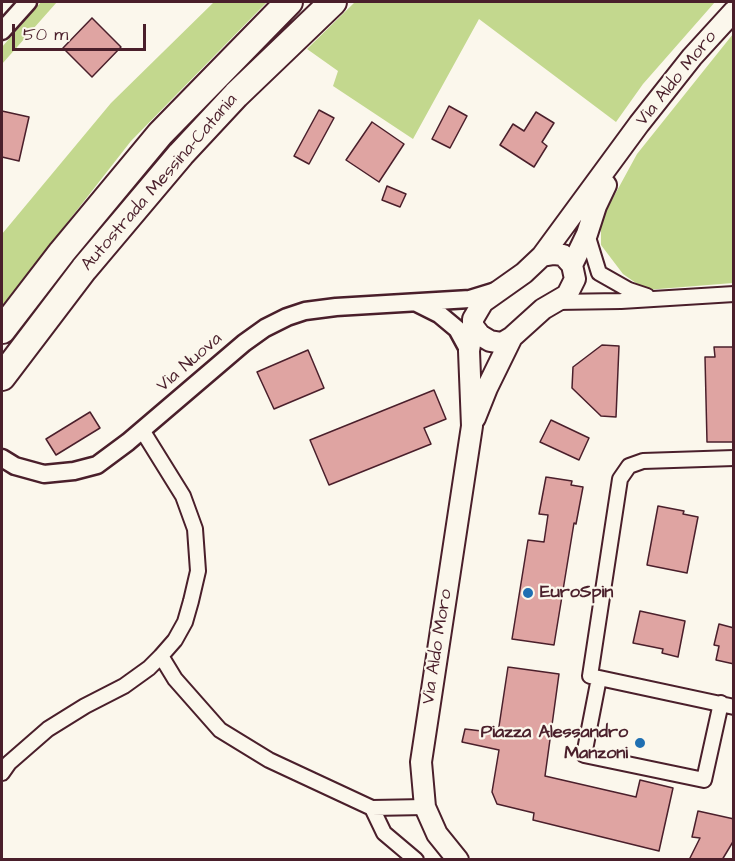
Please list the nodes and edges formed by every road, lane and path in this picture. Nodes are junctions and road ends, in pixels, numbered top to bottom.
1 (28, 2) edge
2 (289, 2) edge
3 (333, 2) edge
4 (734, 11) edge
5 (2, 31) edge
6 (624, 148) junction
7 (587, 234) junction
8 (542, 256) junction
9 (572, 265) junction
10 (600, 273) junction
11 (496, 291) junction
12 (734, 294) edge
13 (654, 298) junction
14 (556, 302) junction
15 (417, 303) junction
16 (465, 328) junction
17 (2, 330) edge
18 (512, 337) junction
19 (2, 377) edge
20 (472, 426) junction
21 (142, 430) junction
22 (2, 458) edge
23 (734, 458) edge
24 (161, 656) junction
25 (599, 678) junction
26 (727, 705) edge
27 (2, 773) edge
28 (425, 807) junction
29 (372, 808) junction
30 (416, 860) edge
31 (458, 860) edge

1 - 5 street
2 - 17 highway, Autostrada Messina-Catania
3 - 19 highway, Autostrada Messina-Catania
4 - 6 main road, Via Aldo Moro
6 - 7 main road
6 - 8 main road
7 - 9 main road
7 - 10 street
8 - 9 main road
8 - 11 main road
9 - 10 street
9 - 14 main road
10 - 13 street
11 - 15 street, Via Nuova
11 - 16 main road
12 - 13 street
13 - 14 street
14 - 18 main road
15 - 16 street
15 - 21 street, Via Nuova
16 - 18 main road
16 - 20 main road
18 - 20 main road
20 - 28 main road, Via Aldo Moro
21 - 22 street, Via Nuova
21 - 24 street
23 - 25 street
24 - 27 street
24 - 29 street
25 - 26 street
25 - 26 street
28 - 29 street
28 - 31 main road, Via Aldo Moro
29 - 30 street

